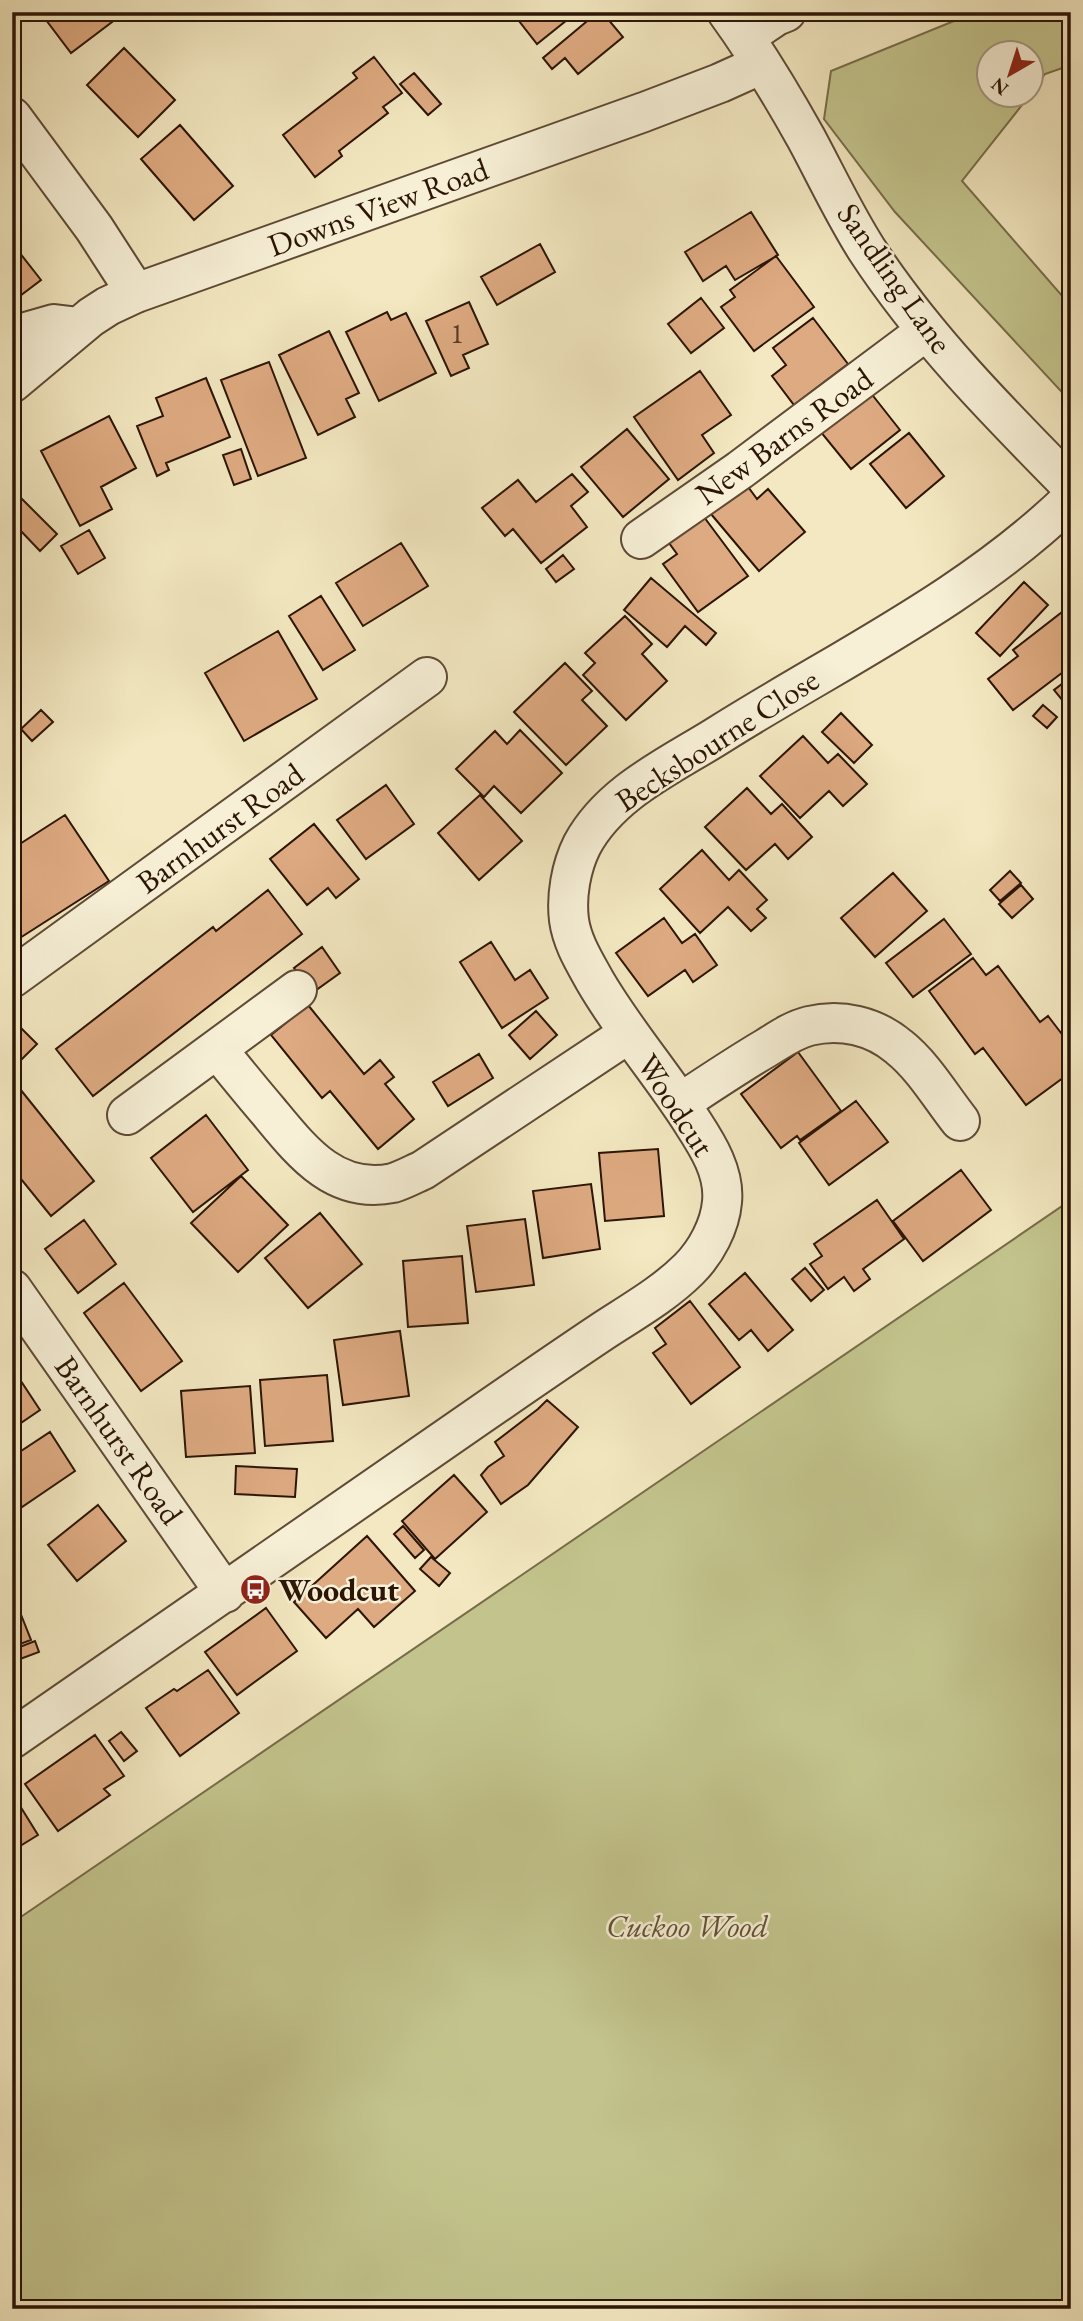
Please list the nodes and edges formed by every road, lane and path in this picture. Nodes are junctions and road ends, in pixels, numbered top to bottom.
1 (786, 12) edge
2 (745, 38) edge
3 (12, 117) edge
4 (136, 293) junction
5 (79, 327) junction
6 (926, 331) junction
7 (12, 336) edge
8 (12, 383) edge
9 (1071, 486) edge
10 (1071, 499) edge
11 (641, 539) dead end
12 (427, 677) dead end
13 (12, 978) edge
14 (297, 990) dead end
15 (628, 1034) junction
16 (216, 1049) junction
17 (680, 1103) junction
18 (127, 1115) dead end
19 (960, 1121) dead end
20 (12, 1289) edge
21 (225, 1592) junction
22 (12, 1738) edge

1 - 2 street, Downs View Road
2 - 4 street, Downs View Road
2 - 6 street, Sandling Lane
3 - 4 street
4 - 5 street, Downs View Road
5 - 7 street
5 - 8 street, Downs View Road
6 - 9 street, Sandling Lane
6 - 11 street, New Barns Road
10 - 15 street, Becksbourne Close
12 - 13 street, Barnhurst Road
14 - 16 street
15 - 16 street
15 - 17 street, Woodcut
16 - 18 street
17 - 19 street
17 - 21 street, Woodcut
20 - 21 street, Barnhurst Road
21 - 22 street, Woodcut

